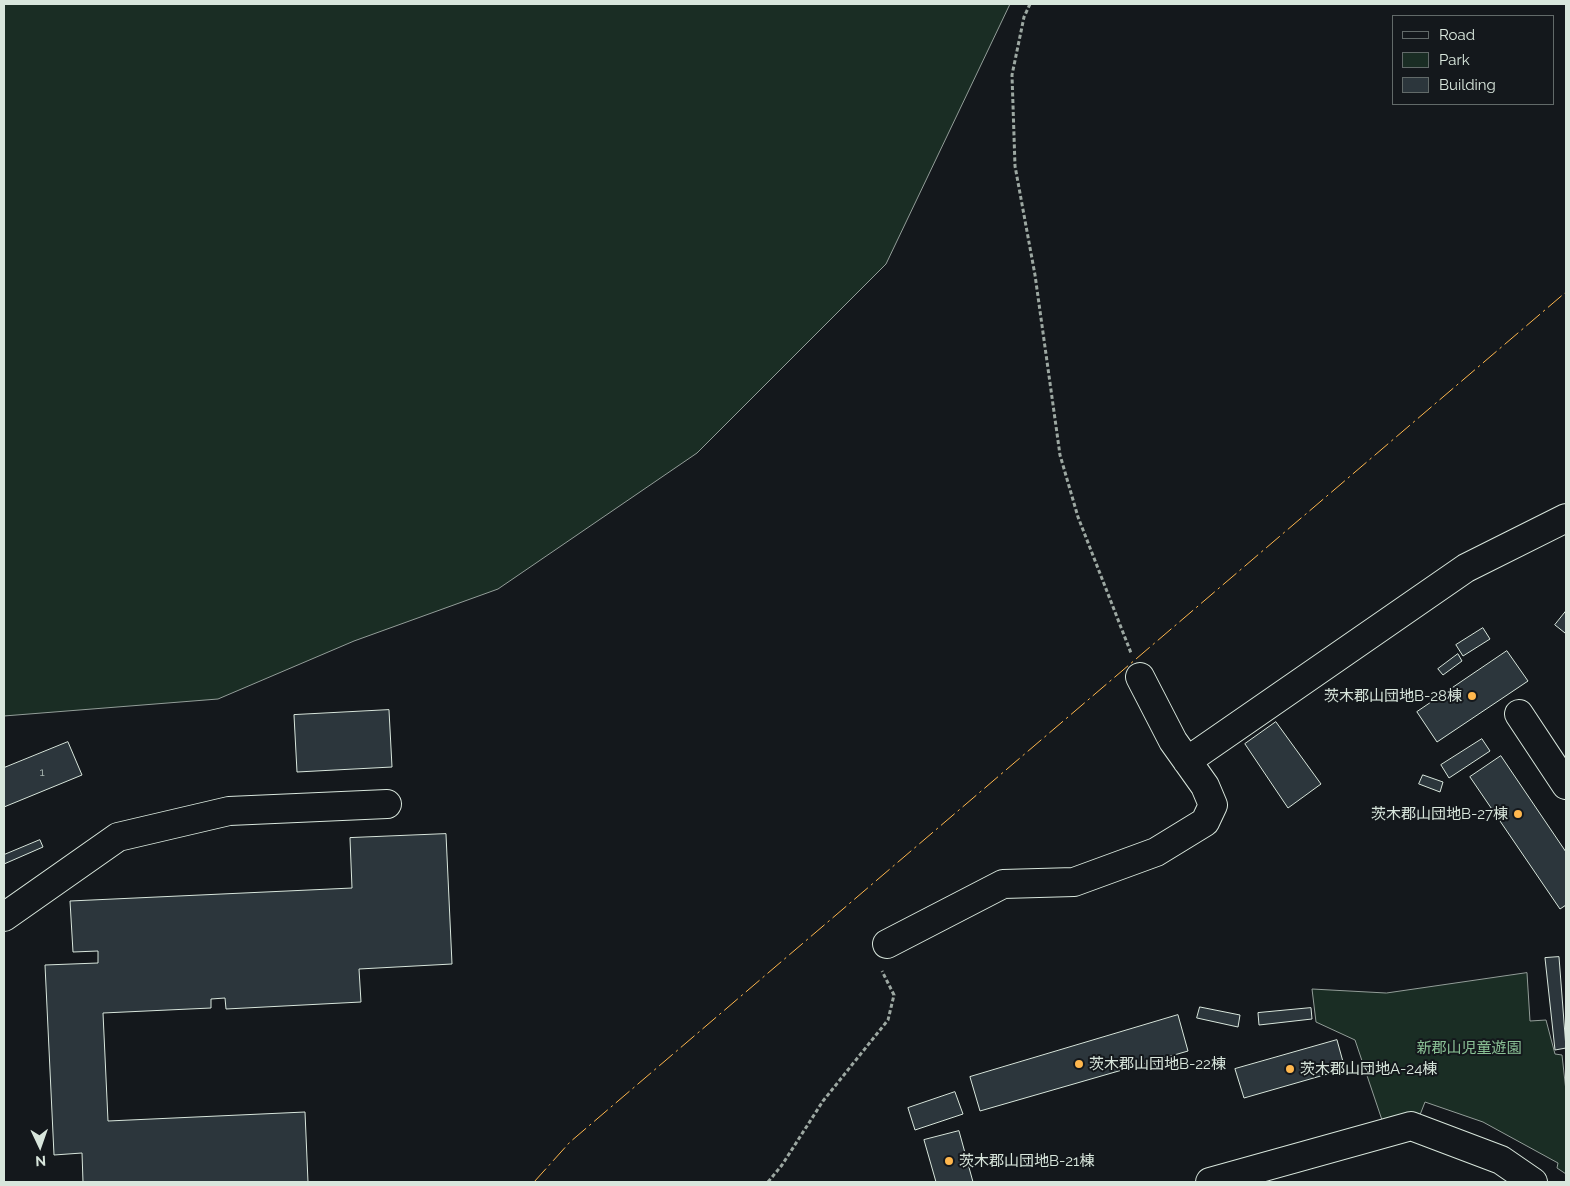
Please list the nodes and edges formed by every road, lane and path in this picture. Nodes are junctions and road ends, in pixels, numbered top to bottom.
1 (1030, 4) edge
2 (1566, 518) edge
3 (1140, 676) joint
4 (1518, 714) dead end
5 (1187, 761) junction
6 (1566, 785) edge
7 (387, 804) dead end
8 (4, 917) edge
9 (887, 944) joint
10 (768, 1182) edge
11 (1210, 1182) edge
12 (1533, 1182) edge

1 - 3 path
2 - 5 street
3 - 5 street
4 - 6 street
5 - 9 street
7 - 8 street
9 - 10 path
11 - 12 street

